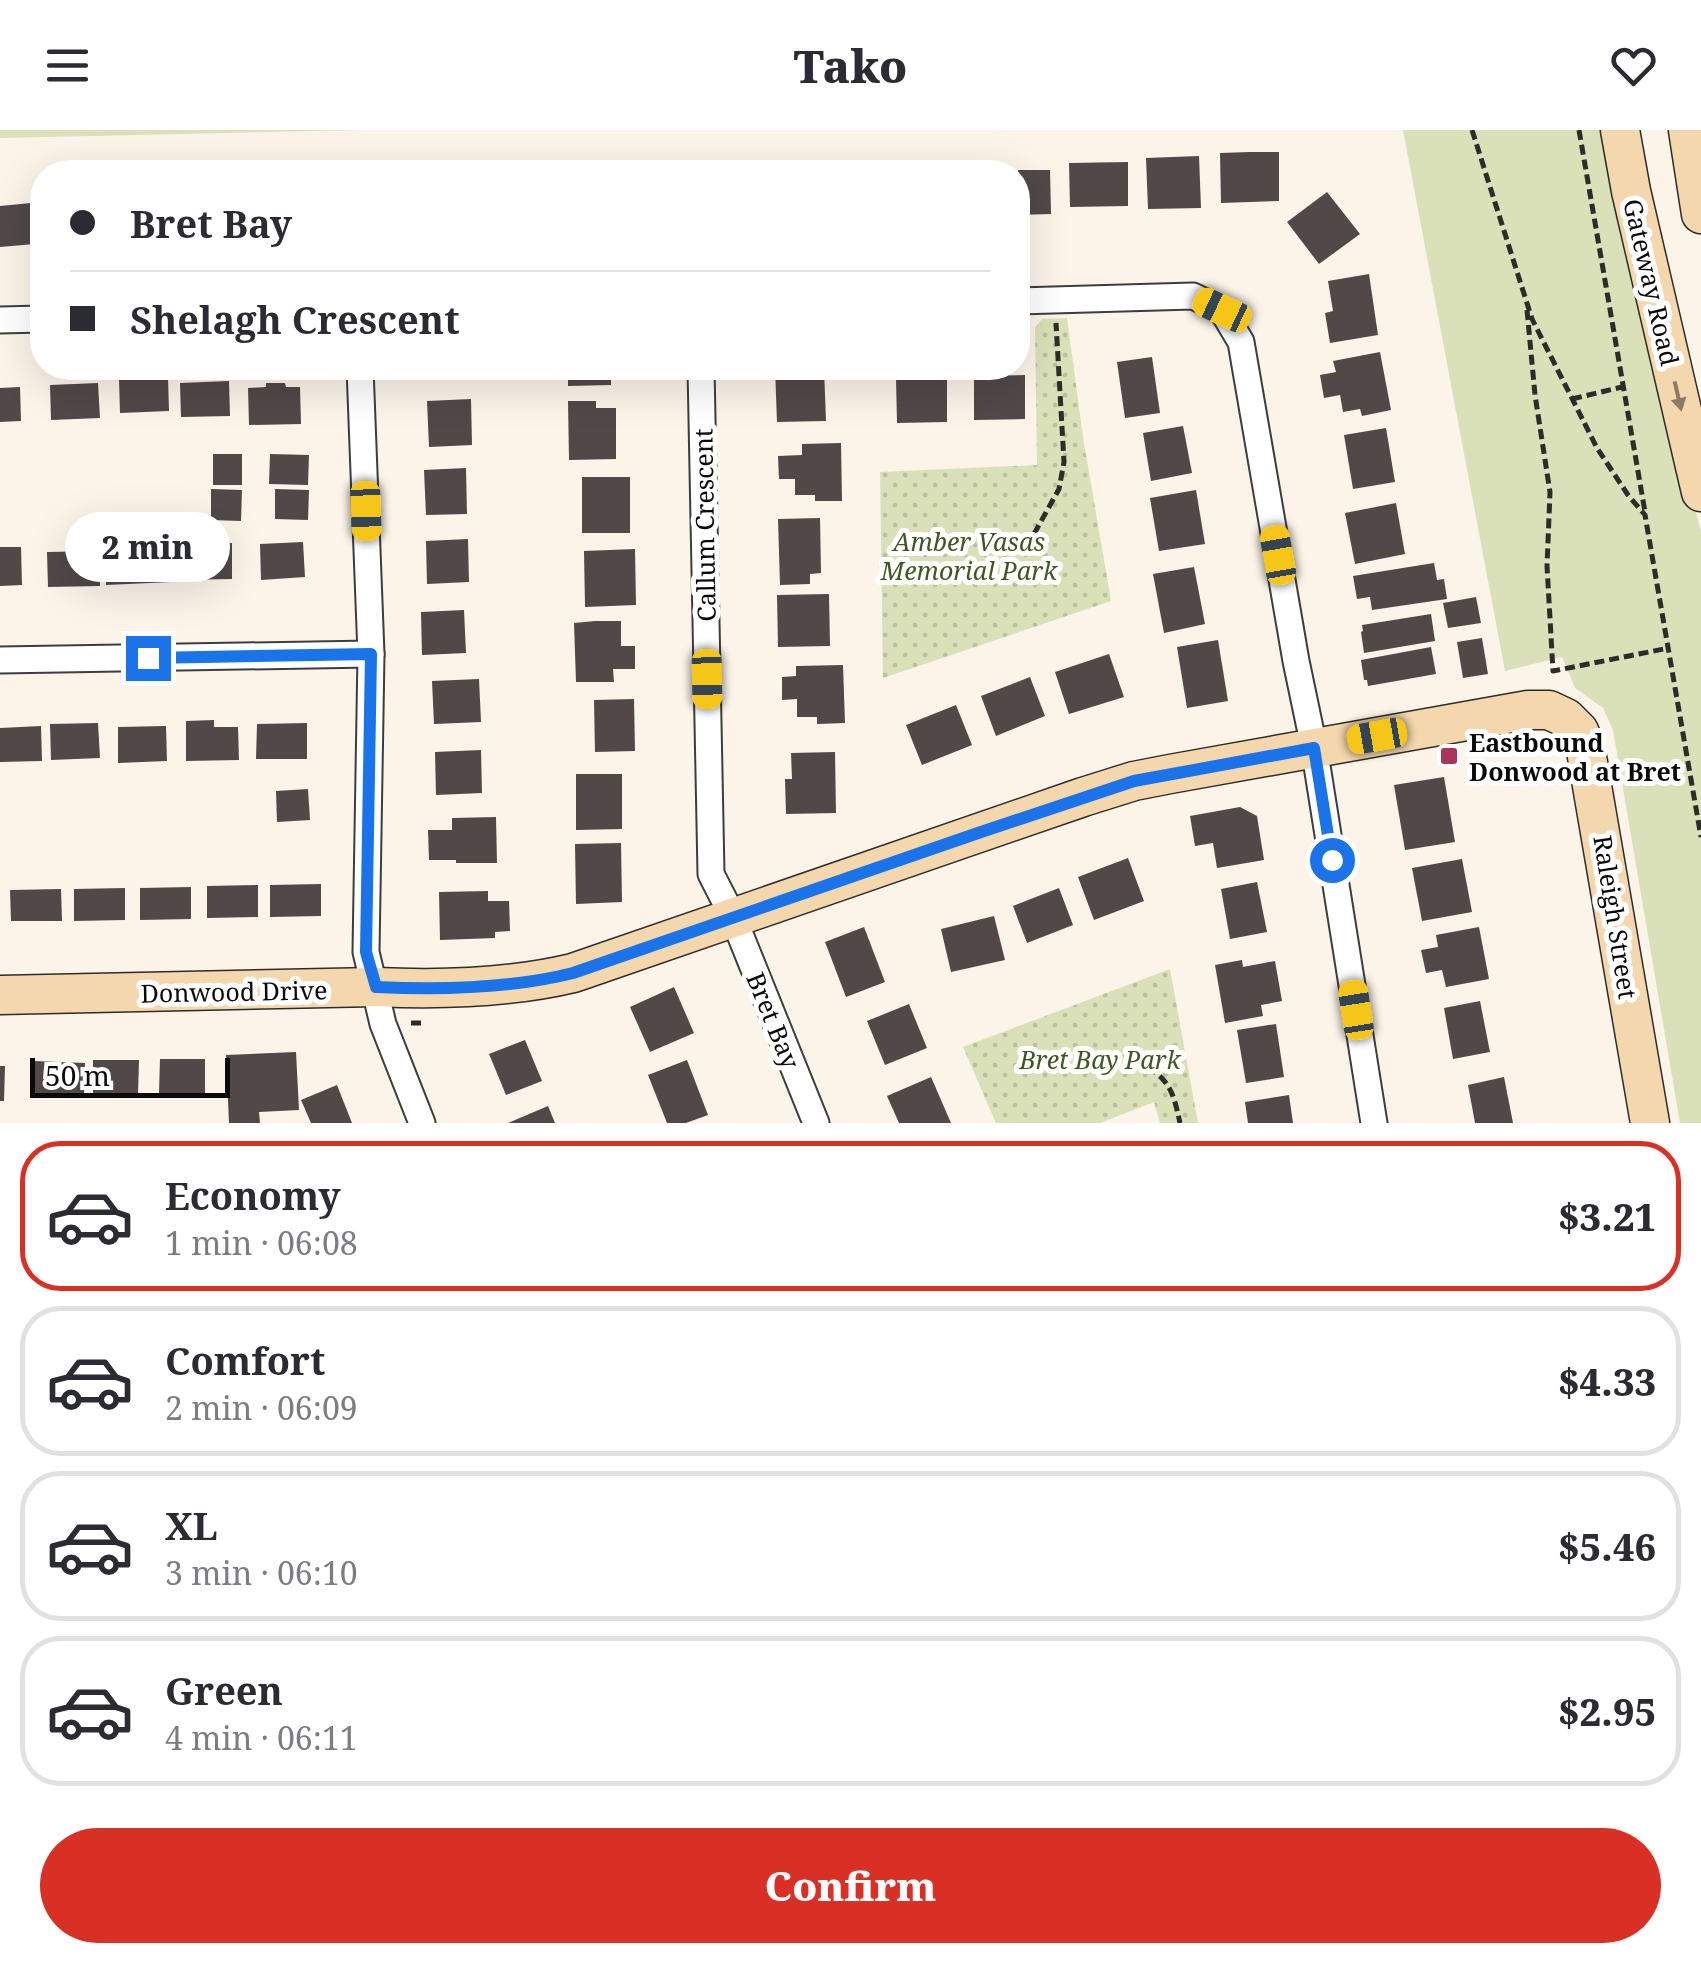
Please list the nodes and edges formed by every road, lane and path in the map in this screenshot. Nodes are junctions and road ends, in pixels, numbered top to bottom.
1 (1472, 130) edge
2 (1579, 130) edge
3 (1620, 130) edge
4 (1688, 130) edge
5 (1701, 214) edge
6 (1054, 300) junction
7 (1030, 301) edge
8 (1526, 302) junction
9 (30, 319) edge
10 (0, 320) edge
11 (360, 380) edge
12 (701, 380) edge
13 (1622, 387) junction
14 (1572, 400) junction
15 (1701, 492) edge
16 (1646, 515) junction
17 (1034, 534) dead end
18 (1669, 648) junction
19 (371, 654) junction
20 (0, 660) edge
21 (1566, 718) joint
22 (1314, 748) junction
23 (1701, 838) edge
24 (733, 917) junction
25 (376, 987) junction
26 (0, 995) edge
27 (1135, 1059) dead end
28 (422, 1123) edge
29 (816, 1123) edge
30 (1180, 1123) edge
31 (1374, 1123) edge
32 (1650, 1123) edge

1 - 8 path
2 - 13 path
3 -> 15 street, Gateway Road
4 - 5 street
6 - 7 street
6 - 17 path
6 - 22 street
8 - 14 path
8 - 18 path
9 - 10 street
11 - 19 street
12 - 24 street, Callum Crescent
13 - 14 path
13 - 16 path
14 - 16 path
16 - 18 path
18 - 23 path
19 - 20 street
19 - 25 street
21 - 22 street, Donwood Drive
21 - 32 street, Raleigh Street
22 - 24 street, Donwood Drive
22 - 31 street
24 - 25 street, Donwood Drive
24 - 29 street, Bret Bay
25 - 26 street, Donwood Drive
25 - 28 street
27 - 30 path

